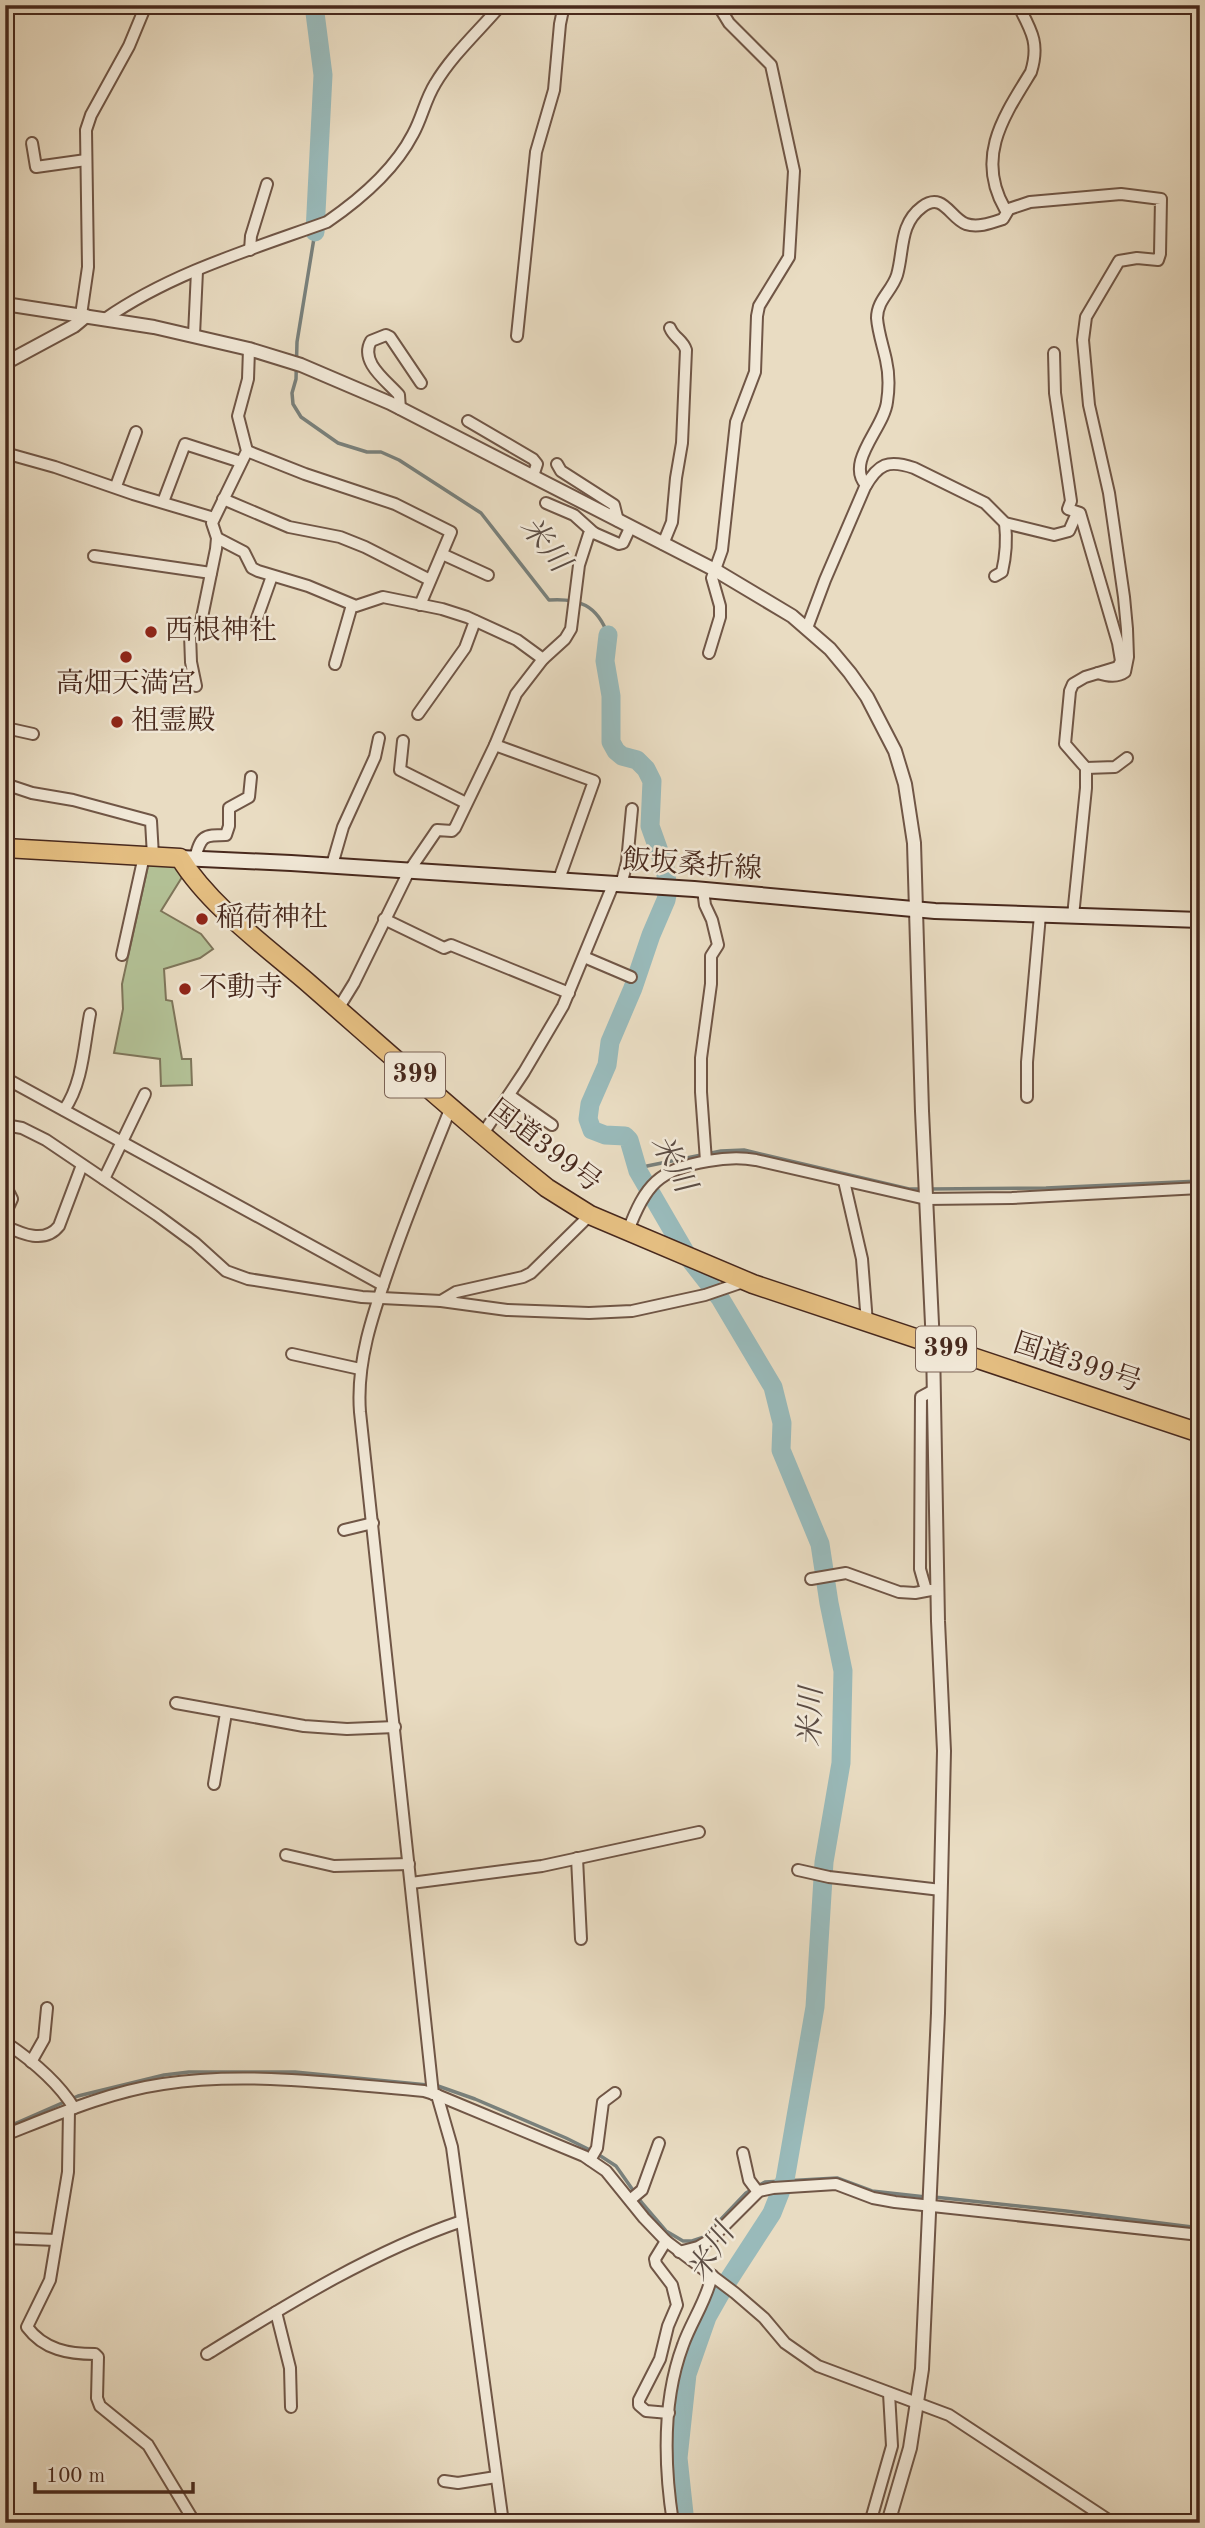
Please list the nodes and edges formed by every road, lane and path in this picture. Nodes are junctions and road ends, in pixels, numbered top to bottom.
1 (146, 5) edge
2 (501, 5) edge
3 (564, 5) edge
4 (718, 5) edge
5 (1018, 5) edge
6 (32, 143) dead end
7 (86, 160) junction
8 (267, 184) dead end
9 (1009, 209) junction
10 (250, 250) junction
11 (197, 271) junction
12 (5, 304) edge
13 (84, 316) junction
14 (106, 319) junction
15 (670, 328) dead end
16 (194, 335) junction
17 (517, 336) dead end
18 (249, 349) junction
19 (1054, 354) dead end
20 (6, 363) edge
21 (421, 383) dead end
22 (400, 409) junction
23 (468, 421) dead end
24 (136, 432) dead end
25 (247, 451) junction
26 (5, 453) edge
27 (241, 462) junction
28 (557, 464) dead end
29 (533, 476) junction
30 (866, 485) junction
31 (116, 486) junction
32 (223, 499) junction
33 (163, 502) junction
34 (545, 503) dead end
35 (1077, 513) junction
36 (214, 518) junction
37 (618, 521) junction
38 (1005, 523) junction
39 (631, 528) junction
40 (594, 533) junction
41 (217, 538) junction
42 (663, 544) junction
43 (442, 554) junction
44 (94, 556) dead end
45 (715, 570) junction
46 (211, 573) junction
47 (488, 575) dead end
48 (272, 576) junction
49 (995, 576) dead end
50 (430, 580) junction
51 (352, 605) junction
52 (420, 605) junction
53 (256, 621) dead end
54 (475, 621) junction
55 (807, 628) junction
56 (709, 653) dead end
57 (543, 659) junction
58 (335, 664) dead end
59 (1098, 673) junction
60 (197, 686) dead end
61 (418, 714) dead end
62 (5, 718) edge
63 (5, 729) edge
64 (33, 734) dead end
65 (379, 738) dead end
66 (403, 741) dead end
67 (495, 745) junction
68 (1127, 758) dead end
69 (1086, 768) junction
70 (251, 777) dead end
71 (5, 784) edge
72 (466, 803) junction
73 (632, 808) dead end
74 (5, 848) edge
75 (148, 856) junction
76 (188, 858) junction
77 (332, 865) junction
78 (409, 871) junction
79 (558, 882) junction
80 (617, 885) junction
81 (703, 890) junction
82 (914, 909) junction
83 (1040, 915) junction
84 (1073, 916) junction
85 (384, 919) junction
86 (1200, 920) edge
87 (122, 955) dead end
88 (584, 957) junction
89 (631, 977) dead end
90 (569, 993) junction
91 (338, 1009) junction
92 (90, 1014) dead end
93 (5, 1078) edge
94 (145, 1094) dead end
95 (509, 1095) junction
96 (1027, 1097) dead end
97 (451, 1107) junction
98 (64, 1110) junction
99 (5, 1125) edge
100 (552, 1125) dead end
101 (482, 1135) junction
102 (122, 1142) junction
103 (706, 1156) junction
104 (82, 1165) junction
105 (104, 1179) junction
106 (844, 1181) junction
107 (5, 1185) edge
108 (1200, 1188) edge
109 (926, 1197) junction
110 (5, 1214) edge
111 (590, 1215) junction
112 (5, 1226) edge
113 (628, 1231) junction
114 (746, 1281) junction
115 (383, 1285) junction
116 (379, 1298) junction
117 (441, 1301) junction
118 (867, 1323) junction
119 (933, 1345) junction
120 (292, 1354) dead end
121 (360, 1369) junction
122 (1200, 1433) edge
123 (373, 1523) junction
124 (344, 1530) dead end
125 (820, 1577) dead end
126 (932, 1590) junction
127 (176, 1703) dead end
128 (226, 1713) junction
129 (394, 1727) junction
130 (214, 1784) dead end
131 (699, 1832) dead end
132 (286, 1855) dead end
133 (576, 1858) junction
134 (409, 1864) junction
135 (798, 1870) dead end
136 (411, 1883) junction
137 (941, 1891) junction
138 (581, 1939) dead end
139 (47, 2008) dead end
140 (5, 2042) edge
141 (31, 2062) junction
142 (434, 2089) junction
143 (615, 2093) dead end
144 (71, 2107) junction
145 (5, 2134) edge
146 (659, 2143) dead end
147 (743, 2152) dead end
148 (592, 2155) junction
149 (756, 2189) junction
150 (634, 2198) junction
151 (929, 2204) junction
152 (462, 2221) junction
153 (1200, 2235) edge
154 (5, 2238) edge
155 (56, 2240) junction
156 (666, 2241) junction
157 (679, 2252) junction
158 (713, 2276) junction
159 (276, 2312) junction
160 (207, 2354) dead end
161 (889, 2393) junction
162 (917, 2403) junction
163 (290, 2407) dead end
164 (669, 2413) junction
165 (496, 2477) junction
166 (444, 2481) dead end
167 (195, 2523) edge
168 (503, 2523) edge
169 (673, 2523) edge
170 (870, 2523) edge
171 (888, 2523) edge
172 (1113, 2523) edge

1 - 7 street
2 - 10 street
3 - 17 street
4 - 45 street
5 - 9 street
6 - 7 street
7 - 13 street
8 - 10 street
9 - 30 street
9 - 59 street
10 - 11 street
11 - 14 street
11 - 16 street
12 - 13 street
13 - 14 street
13 - 20 street
14 - 16 street
15 - 42 street
16 - 18 street
18 - 22 street
18 - 25 street
19 - 35 street
21 - 22 street
22 - 29 street
23 - 29 street
24 - 31 street
25 - 27 street
25 - 43 street
26 - 31 street
27 - 32 street
27 - 33 street
28 - 37 street
29 - 37 street
30 - 38 street
30 - 55 street
31 - 33 street
32 - 36 street
32 - 50 street
33 - 36 street
34 - 40 street
35 - 38 street
35 - 59 street
36 - 41 street
37 - 39 street
38 - 49 street
39 - 40 street
39 - 42 street
40 - 57 street
41 - 46 street
41 - 48 street
42 - 45 street
43 - 47 street
43 - 50 street
44 - 46 street
45 - 55 street
45 - 56 street
46 - 60 street
48 - 51 street
48 - 53 street
50 - 52 street
51 - 52 street
51 - 58 street
52 - 54 street
54 - 57 street
54 - 61 street
55 - 82 street
57 - 67 street
59 - 69 street
62 - 63 street
63 - 64 street
65 - 77 street
66 - 72 street
67 - 72 street
67 - 79 street
68 - 69 street
69 - 84 street
70 - 76 street
71 - 75 street
72 - 78 street
73 - 80 street
74 - 75 highway
75 - 76 highway
75 - 87 street
76 - 77 main road, 飯坂桑折線
76 - 91 highway, 国道399号 / 399
77 - 78 main road, 飯坂桑折線
78 - 79 main road, 飯坂桑折線
78 - 85 street
79 - 80 main road, 飯坂桑折線
80 - 81 main road, 飯坂桑折線
80 - 88 street
81 - 82 main road, 飯坂桑折線
81 - 103 street
82 - 83 main road, 飯坂桑折線
82 - 109 street
83 - 84 main road, 飯坂桑折線
83 - 96 street
84 - 86 main road, 飯坂桑折線
85 - 90 street
85 - 91 street
88 - 89 street
88 - 90 street
90 - 95 street
91 - 97 highway, 国道399号 / 399
92 - 98 street
93 - 98 street
94 - 102 street
95 - 100 street
95 - 101 street
97 - 101 highway, 国道399号 / 399
97 - 115 street
98 - 102 street
99 - 104 street
101 - 111 highway, 国道399号 / 399
102 - 105 street
102 - 115 street
103 - 106 street
103 - 113 street
104 - 105 street
104 - 112 street
105 - 116 street
106 - 109 street
106 - 118 street
107 - 110 street
108 - 109 street
109 - 119 street
111 - 113 highway, 国道399号 / 399
111 - 117 street
113 - 114 highway, 国道399号 / 399
114 - 117 street
114 - 118 highway, 国道399号 / 399
115 - 116 street
116 - 117 street
116 - 121 street
118 - 119 highway, 国道399号 / 399
119 - 122 highway, 国道399号 / 399
119 - 126 street
120 - 121 street
121 - 123 street
123 - 124 street
123 - 129 street
125 - 126 street
126 - 137 street
127 - 128 street
128 - 129 street
128 - 130 street
129 - 134 street
131 - 133 street
132 - 134 street
133 - 136 street
133 - 138 street
134 - 136 street
135 - 137 street
136 - 142 street
137 - 151 street
139 - 141 street
140 - 141 street
141 - 144 street
142 - 144 street
142 - 148 street
142 - 152 street
143 - 148 street
144 - 145 street
144 - 155 street
146 - 150 street
147 - 149 street
148 - 150 street
149 - 151 street
149 - 157 street
150 - 156 street
151 - 153 street
151 - 162 street
152 - 159 street
152 - 165 street
154 - 155 street
155 - 167 street
156 - 157 street
156 - 164 street
157 - 158 street
158 - 161 street
158 - 164 street
159 - 160 street
159 - 163 street
161 - 162 street
161 - 170 street
162 - 171 street
162 - 172 street
164 - 169 street
165 - 166 street
165 - 168 street

